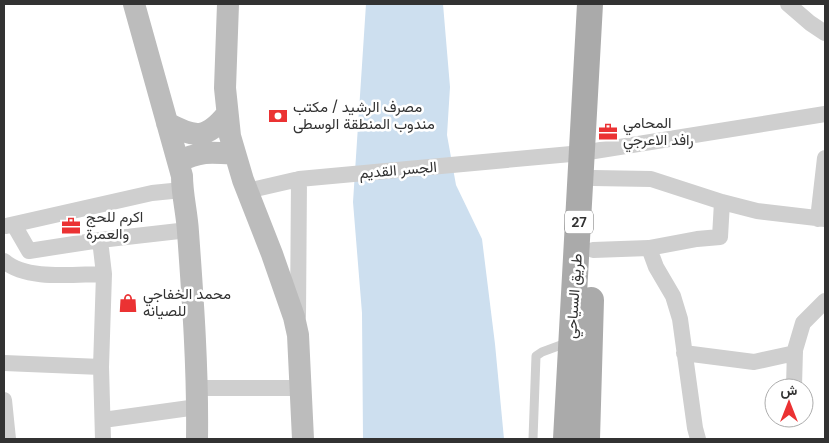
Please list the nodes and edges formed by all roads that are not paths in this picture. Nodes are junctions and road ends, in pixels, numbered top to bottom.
1 (134, 4) edge
2 (228, 4) edge
3 (590, 4) edge
4 (598, 4) edge
5 (788, 4) edge
6 (825, 33) edge
7 (227, 114) junction
8 (825, 114) edge
9 (167, 123) junction
10 (588, 152) junction
11 (234, 154) junction
12 (825, 158) edge
13 (178, 162) junction
14 (593, 178) junction
15 (299, 179) junction
16 (182, 190) junction
17 (247, 191) junction
18 (722, 202) junction
19 (822, 219) edge
20 (7, 226) edge
21 (188, 230) junction
22 (100, 240) junction
23 (650, 248) junction
24 (593, 250) junction
25 (4, 261) edge
26 (104, 274) junction
27 (825, 301) edge
28 (298, 335) junction
29 (571, 341) junction
30 (684, 353) junction
31 (795, 354) junction
32 (4, 363) edge
33 (101, 367) junction
34 (794, 378) edge
35 (301, 388) junction
36 (197, 398) junction
37 (578, 398) junction
38 (4, 400) edge
39 (103, 420) junction
40 (577, 436) edge
41 (8, 439) edge
42 (103, 439) edge
43 (197, 439) edge
44 (303, 439) edge
45 (533, 439) edge
46 (698, 439) edge

1 - 9 street
2 - 7 street
3 - 10 main road, طريق السياحي / 27
4 - 10 main road, طريق السياحي / 27
5 - 6 street
7 - 9 street
7 - 11 street
8 - 10 street, الجسر القديم
9 - 13 street
10 - 14 main road, طريق السياحي / 27
10 - 15 street, الجسر القديم
10 - 29 main road, طريق السياحي / 27
11 - 13 street
11 - 17 street
12 - 19 street
13 - 16 street
14 - 18 street
14 - 24 main road, طريق السياحي / 27
15 - 17 street, الجسر القديم
15 - 28 street
16 - 20 street
16 - 21 street
17 - 28 street
18 - 19 street
18 - 23 street
20 - 22 street
21 - 22 street
21 - 36 street
22 - 26 street
23 - 24 street
23 - 30 street
24 - 37 main road, طريق السياحي / 27
25 - 26 street
26 - 33 street
27 - 31 street
28 - 35 street
29 - 37 main road, طريق السياحي / 27
29 - 45 lane
30 - 31 street
30 - 46 street
31 - 34 street
32 - 33 street
33 - 39 street
35 - 36 street
35 - 44 street
36 - 39 street
36 - 43 street
37 - 40 main road, طريق السياحي / 27
38 - 41 street
39 - 42 street

